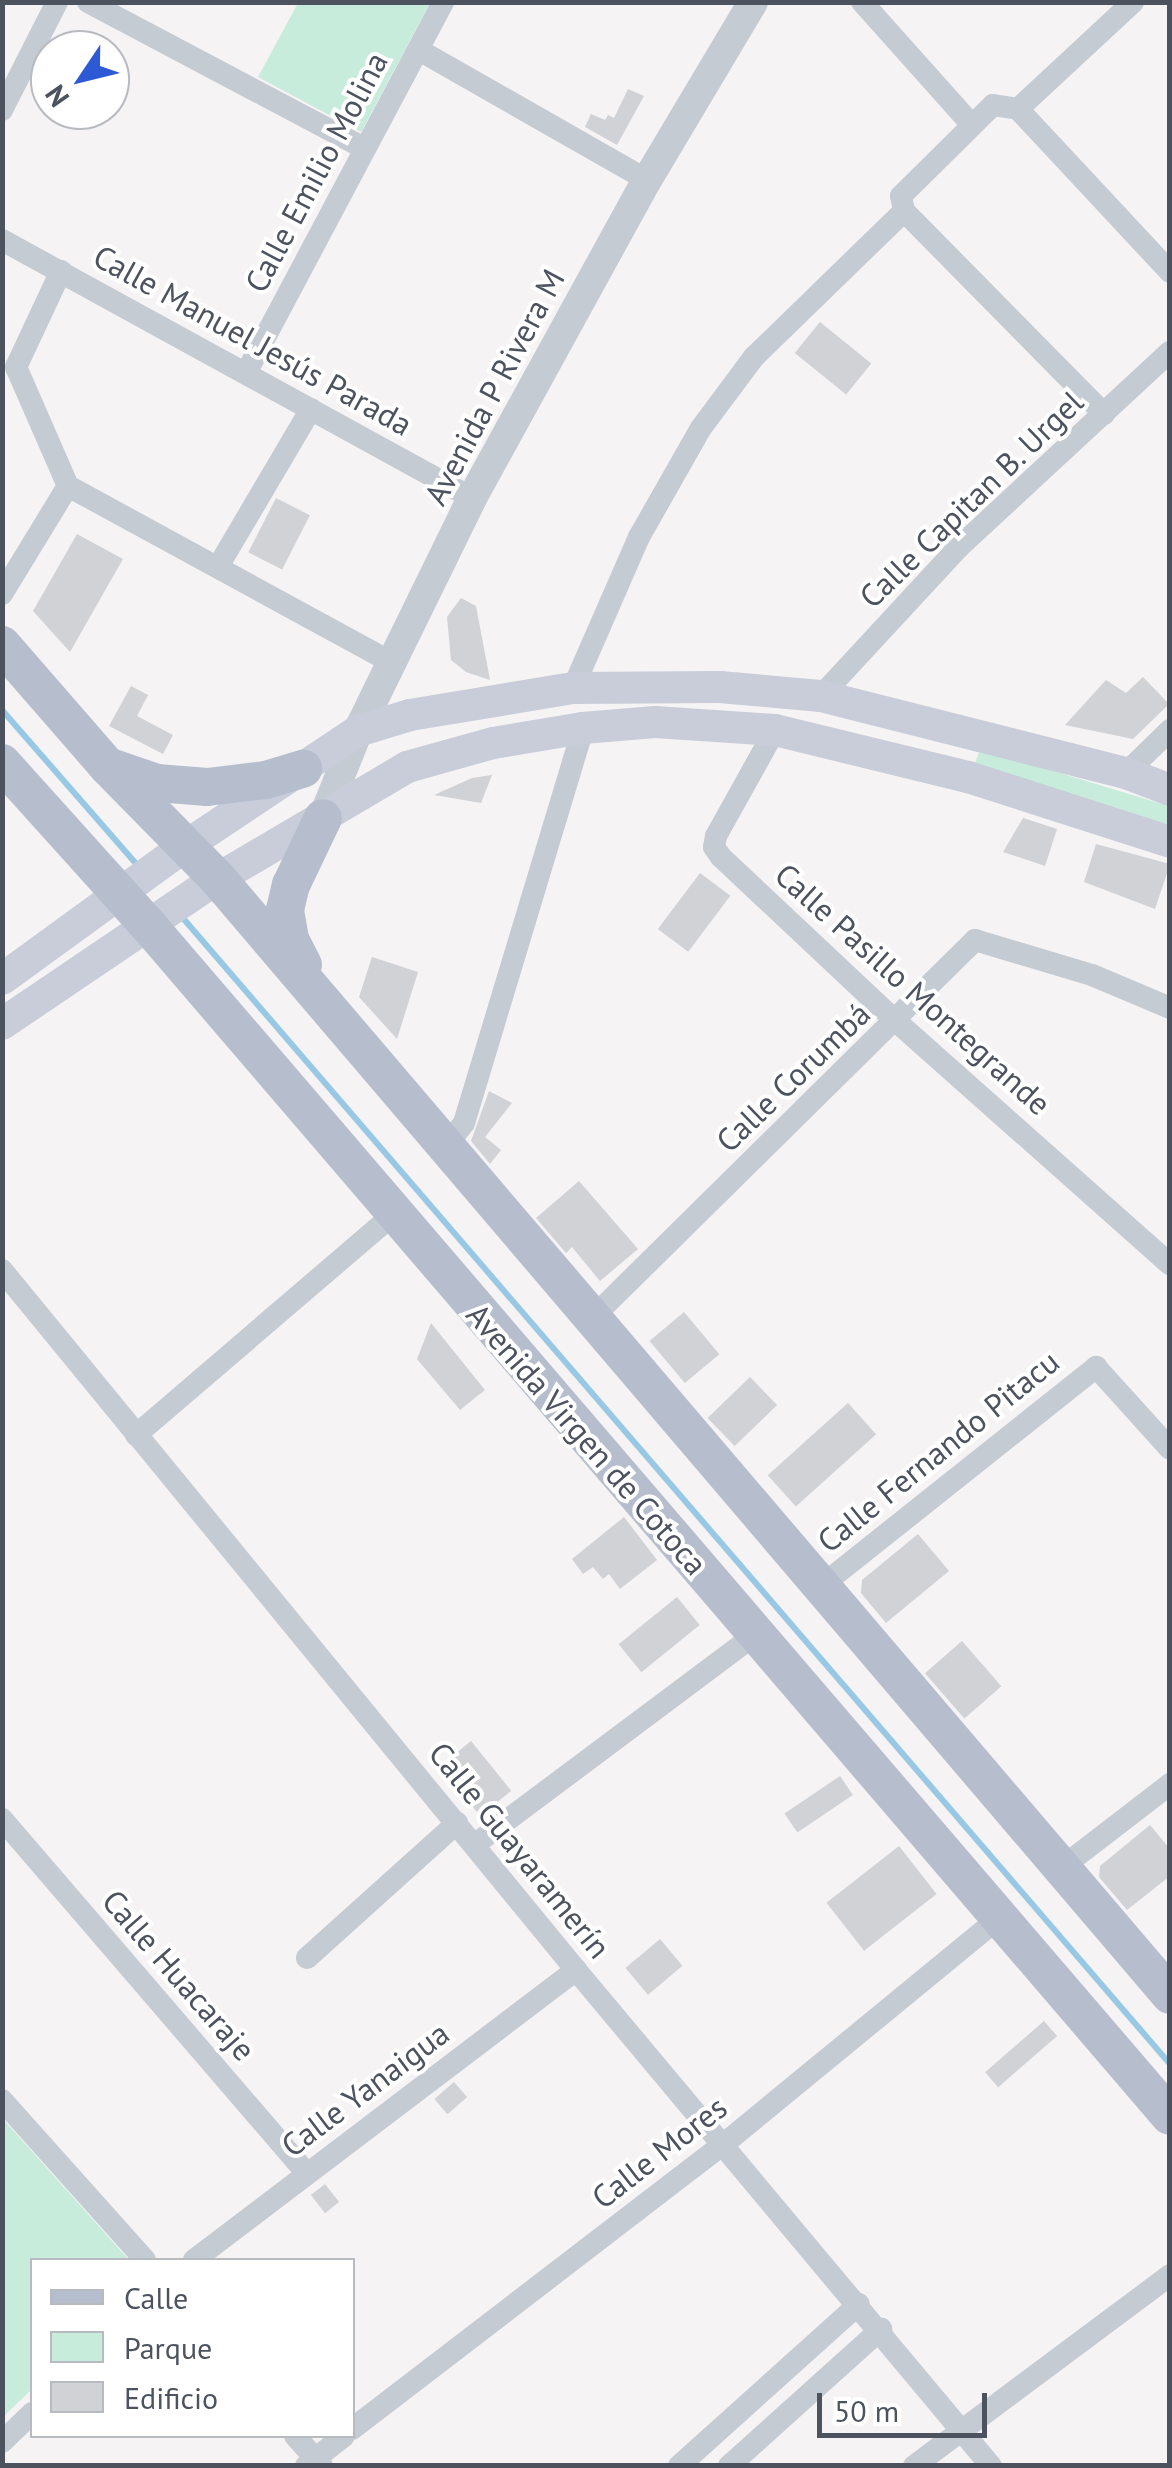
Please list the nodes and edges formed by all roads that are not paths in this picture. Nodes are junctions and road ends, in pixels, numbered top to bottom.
1 (57, 2) edge
2 (88, 2) edge
3 (443, 2) edge
4 (753, 2) edge
5 (862, 2) edge
6 (1133, 2) edge
7 (419, 50) junction
8 (1018, 109) junction
9 (2, 110) edge
10 (972, 124) junction
11 (362, 147) junction
12 (647, 180) junction
13 (904, 211) junction
14 (2, 240) edge
15 (61, 270) junction
16 (1170, 272) edge
17 (1169, 353) edge
18 (246, 373) junction
19 (311, 409) junction
20 (1104, 414) junction
21 (68, 486) junction
22 (472, 498) junction
23 (219, 565) junction
24 (2, 594) edge
25 (2, 646) edge
26 (394, 664) junction
27 (574, 688) junction
28 (821, 696) junction
29 (940, 727) junction
30 (583, 728) junction
31 (775, 730) junction
32 (1170, 730) edge
33 (358, 731) junction
34 (980, 737) junction
35 (2, 763) edge
36 (108, 767) junction
37 (930, 768) junction
38 (302, 769) junction
39 (1126, 773) junction
40 (968, 777) junction
41 (1170, 790) edge
42 (324, 818) junction
43 (1170, 842) edge
44 (181, 850) junction
45 (212, 882) junction
46 (124, 891) junction
47 (152, 922) junction
48 (5, 980) edge
49 (319, 998) junction
50 (1170, 1008) edge
51 (897, 1022) junction
52 (2, 1024) edge
53 (446, 1146) junction
54 (394, 1213) junction
55 (1170, 1264) edge
56 (2, 1270) edge
57 (592, 1318) junction
58 (136, 1435) junction
59 (1170, 1448) edge
60 (821, 1586) junction
61 (756, 1636) junction
62 (1170, 1784) edge
63 (2, 1819) edge
64 (457, 1823) junction
65 (474, 1846) junction
66 (1061, 1868) junction
67 (998, 1920) junction
68 (307, 1958) dead end
69 (576, 1970) junction
70 (1170, 1995) edge
71 (2, 2100) edge
72 (1170, 2116) edge
73 (724, 2144) junction
74 (307, 2173) junction
75 (143, 2258) edge
76 (197, 2258) edge
77 (1170, 2275) edge
78 (858, 2304) junction
79 (880, 2329) junction
80 (30, 2415) edge
81 (355, 2426) edge
82 (962, 2431) junction
83 (296, 2438) edge
84 (342, 2438) edge
85 (2, 2442) edge
86 (314, 2463) edge
87 (679, 2466) edge
88 (730, 2466) edge
89 (914, 2466) edge
90 (992, 2466) edge

1 - 9 street
2 - 11 street
3 - 7 street, Calle Emilio Molina
4 - 12 street, Avenida P Rivera M
5 - 10 street
6 - 8 street
7 - 11 street, Calle Emilio Molina
7 - 12 street
8 - 10 street
8 - 16 street
10 - 13 street
11 - 18 street, Calle Emilio Molina
12 - 22 street, Avenida P Rivera M
13 - 20 street
13 - 27 street
14 - 15 street, Calle Manuel Jesús Parada
15 - 18 street, Calle Manuel Jesús Parada
15 - 21 street
17 - 20 street, Calle Capitan B. Urgel
18 - 19 street, Calle Manuel Jesús Parada
19 - 22 street, Calle Manuel Jesús Parada
19 - 23 street
20 - 28 street, Calle Capitan B. Urgel
21 - 23 street
21 - 24 street
22 - 26 street, Avenida P Rivera M
23 - 26 street
25 - 36 main road
26 - 33 street, Avenida P Rivera M
27 - 28 main road
27 - 33 main road
28 - 29 main road
29 - 34 main road
29 - 37 main road
30 - 31 main road
30 - 42 main road
30 - 53 street
31 - 37 main road
31 - 51 street, Calle Pasillo Montegrande
32 - 39 street
33 - 38 main road
33 - 42 street, Avenida P Rivera M
34 - 39 main road
34 - 40 main road
35 - 46 main road, Avenida Virgen de Cotoca
36 - 38 main road
36 - 44 main road
37 - 40 main road
38 - 44 main road
39 - 41 main road
40 - 43 main road
42 - 45 main road
42 - 49 main road
44 - 45 main road
44 - 46 main road
45 - 47 main road
45 - 49 main road
46 - 47 main road, Avenida Virgen de Cotoca
46 - 48 main road
47 - 52 main road
47 - 54 main road, Avenida Virgen de Cotoca
49 - 53 main road
50 - 51 street, Calle Corumbá
51 - 55 street, Calle Pasillo Montegrande
51 - 57 street, Calle Corumbá
53 - 57 main road
54 - 58 street
54 - 61 main road, Avenida Virgen de Cotoca
56 - 58 street, Calle Guayaramerín
57 - 60 main road
58 - 64 street, Calle Guayaramerín
59 - 60 street, Calle Fernando Pitacu
60 - 66 main road
61 - 65 street
61 - 67 main road, Avenida Virgen de Cotoca
62 - 66 street
63 - 74 street, Calle Huacaraje
64 - 65 street, Calle Guayaramerín
64 - 68 street
65 - 69 street, Calle Guayaramerín
66 - 70 main road
67 - 72 main road, Avenida Virgen de Cotoca
67 - 73 street, Calle Mores
69 - 73 street, Calle Guayaramerín
69 - 74 street, Calle Yanaigua
71 - 75 street
73 - 78 street, Calle Guayaramerín
73 - 81 street, Calle Mores
74 - 76 street, Calle Yanaigua
77 - 82 street
78 - 79 street, Calle Guayaramerín
78 - 87 street
79 - 82 street, Calle Guayaramerín
79 - 88 street
80 - 85 street
82 - 89 street
82 - 90 street, Calle Guayaramerín
83 - 86 street
84 - 86 street

